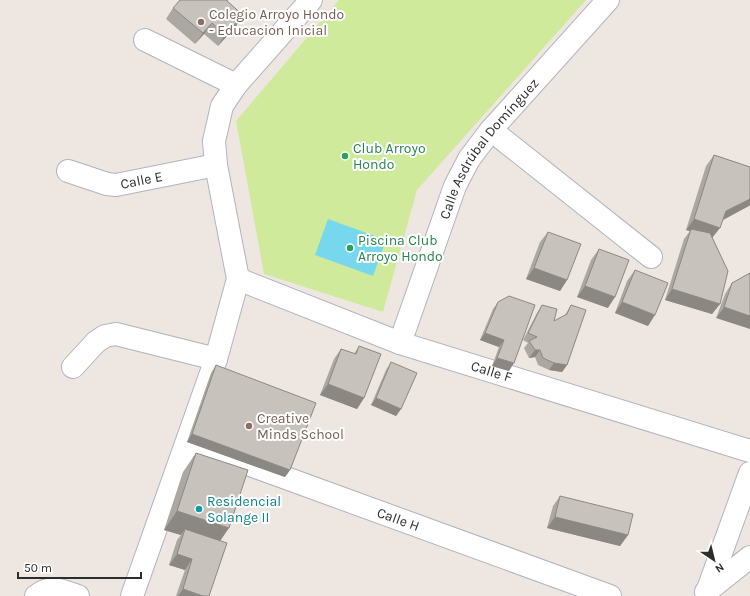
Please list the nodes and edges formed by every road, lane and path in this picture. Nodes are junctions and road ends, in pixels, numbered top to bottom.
1 (311, 0) edge
2 (608, 0) edge
3 (145, 40) dead end
4 (236, 86) junction
5 (491, 130) junction
6 (216, 166) junction
7 (68, 171) dead end
8 (651, 257) dead end
9 (238, 279) junction
10 (400, 343) junction
11 (216, 359) junction
12 (73, 367) dead end
13 (187, 442) junction
14 (750, 451) edge
15 (750, 473) edge
16 (750, 557) edge
17 (704, 594) edge
18 (36, 596) edge
19 (78, 596) edge
20 (132, 596) edge
21 (610, 596) edge

1 - 4 street
2 - 5 street, Calle Asdrúbal Domínguez
3 - 4 street
4 - 6 street
5 - 8 street
5 - 10 street, Calle Asdrúbal Domínguez
6 - 7 street, Calle E
6 - 9 street
9 - 10 street, Calle F
9 - 11 street
10 - 14 street, Calle F
11 - 12 street
11 - 13 street
13 - 20 street
13 - 21 street, Calle H
15 - 17 street
16 - 17 street
18 - 19 street

